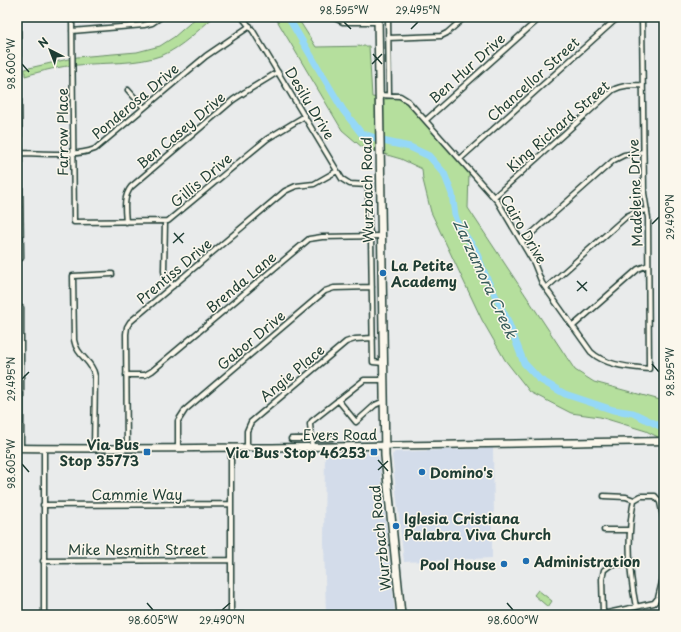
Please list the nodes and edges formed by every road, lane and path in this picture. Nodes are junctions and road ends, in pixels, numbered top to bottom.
1 (18, 17) edge
2 (72, 17) edge
3 (161, 17) edge
4 (242, 17) edge
5 (333, 17) edge
6 (388, 17) edge
7 (465, 17) edge
8 (541, 17) edge
9 (621, 17) edge
10 (642, 17) edge
11 (369, 19) edge
12 (378, 19) edge
13 (250, 26) junction
14 (72, 31) junction
15 (388, 38) junction
16 (278, 72) junction
17 (18, 75) edge
18 (643, 85) junction
19 (128, 90) dead end
20 (379, 95) junction
21 (389, 95) junction
22 (144, 108) junction
23 (305, 116) junction
24 (426, 120) junction
25 (19, 152) junction
26 (643, 152) junction
27 (74, 153) junction
28 (460, 159) junction
29 (338, 171) junction
30 (368, 185) joint
31 (494, 197) junction
32 (647, 210) junction
33 (74, 222) joint
34 (126, 222) junction
35 (165, 222) junction
36 (381, 236) junction
37 (371, 237) junction
38 (522, 242) junction
39 (19, 258) edge
40 (648, 265) junction
41 (112, 274) dead end
42 (173, 286) junction
43 (372, 287) junction
44 (546, 288) junction
45 (19, 308) edge
46 (573, 326) junction
47 (373, 338) junction
48 (383, 363) junction
49 (649, 369) joint
50 (126, 375) junction
51 (383, 380) junction
52 (338, 400) junction
53 (384, 401) junction
54 (19, 420) edge
55 (332, 438) dead end
56 (291, 439) dead end
57 (312, 439) junction
58 (664, 441) edge
59 (312, 446) junction
60 (385, 446) junction
61 (231, 447) junction
62 (247, 447) junction
63 (19, 448) edge
64 (44, 448) junction
65 (94, 448) junction
66 (126, 448) junction
67 (178, 448) junction
68 (604, 496) dead end
69 (634, 500) junction
70 (231, 504) junction
71 (43, 505) junction
72 (664, 521) edge
73 (604, 530) dead end
74 (630, 530) junction
75 (232, 560) junction
76 (43, 561) junction
77 (630, 564) junction
78 (664, 574) edge
79 (636, 607) junction
80 (258, 614) edge
81 (44, 615) edge
82 (206, 615) edge
83 (232, 615) edge
84 (401, 615) edge

1 - 17 street
2 - 14 street, Farrow Place
3 - 14 street
4 - 13 street, Desilu Drive
5 - 11 street
6 - 15 street
7 - 15 street
8 - 24 street, Ben Hur Drive
9 - 28 street, Chancellor Street
10 - 18 street, Madeleine Drive
11 - 12 street
12 - 20 main road, Wurzbach Road
13 - 16 street, Desilu Drive
13 - 22 street, Ponderosa Drive
14 - 27 street, Farrow Place
15 - 21 street
16 - 23 street, Desilu Drive
16 - 34 street, Ben Casey Drive
17 - 25 street
18 - 26 street, Madeleine Drive
18 - 31 street, King Richard Street
19 - 22 street
20 - 21 street, Cairo Drive
20 - 36 main road, Wurzbach Road
21 - 24 street, Cairo Drive
22 - 27 street, Ponderosa Drive
23 - 29 street, Desilu Drive
23 - 35 street, Gillis Drive
24 - 28 street, Cairo Drive
25 - 27 street, Ponderosa Drive
25 - 39 street
26 - 32 street, Madeleine Drive
26 - 38 street
27 - 33 street, Farrow Place
28 - 31 street, Cairo Drive
29 - 30 street, Desilu Drive
29 - 42 street, Prentiss Drive
30 - 37 street, Wurzbach Road
31 - 38 street, Cairo Drive
32 - 40 street, Madeleine Drive
32 - 44 street
33 - 34 street, Gillis Drive
34 - 35 street, Gillis Drive
35 - 42 street
36 - 37 street, Brenda Lane
36 - 48 main road, Wurzbach Road
37 - 43 street, Wurzbach Road
37 - 50 street, Brenda Lane
38 - 44 street, Cairo Drive
40 - 46 street
40 - 49 street, Madeleine Drive
41 - 65 street
42 - 50 street, Prentiss Drive
43 - 47 street, Wurzbach Road
43 - 67 street, Gabor Drive
44 - 46 street, Cairo Drive
45 - 54 street
46 - 49 street, Cairo Drive
47 - 48 street, Wurzbach Road
47 - 62 street, Angie Place
48 - 51 main road, Wurzbach Road
50 - 66 street, Prentiss Drive
51 - 52 street
51 - 53 main road, Wurzbach Road
52 - 53 street
52 - 57 street
53 - 60 main road, Wurzbach Road
54 - 63 street
55 - 57 street
56 - 57 street
57 - 59 street
58 - 60 main road, Evers Road
59 - 60 main road, Evers Road
59 - 62 main road, Evers Road
60 - 84 main road, Wurzbach Road
61 - 62 main road, Evers Road
61 - 67 main road, Evers Road
61 - 70 street
63 - 64 main road, Evers Road
64 - 65 main road, Evers Road
64 - 71 street
65 - 66 main road, Evers Road
66 - 67 main road, Evers Road
68 - 69 street
69 - 72 street
69 - 74 street
70 - 71 street, Cammie Way
70 - 75 street
71 - 76 street
73 - 74 street
74 - 77 street
75 - 76 street, Mike Nesmith Street
75 - 83 street
76 - 81 street
77 - 79 street
77 - 79 street
78 - 79 street
80 - 83 street
82 - 83 street

